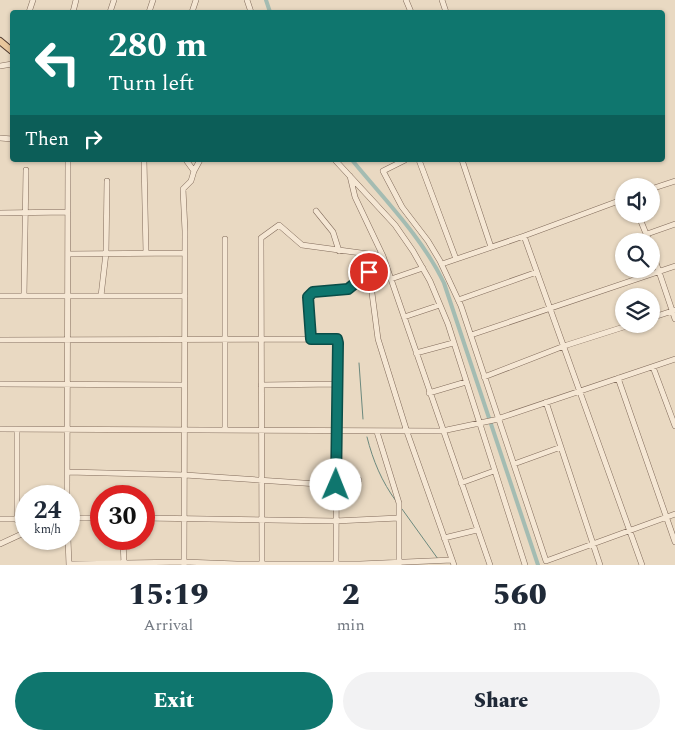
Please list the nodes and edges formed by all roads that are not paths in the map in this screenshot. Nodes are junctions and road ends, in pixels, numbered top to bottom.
1 (0, 41) edge
2 (10, 49) edge
3 (68, 162) edge
4 (144, 162) edge
5 (187, 162) edge
6 (199, 162) edge
7 (337, 162) edge
8 (400, 162) edge
9 (420, 162) edge
10 (463, 162) edge
11 (26, 170) dead end
12 (194, 171) junction
13 (350, 176) junction
14 (107, 181) dead end
15 (675, 181) edge
16 (660, 186) edge
17 (615, 202) edge
18 (316, 211) dead end
19 (26, 212) junction
20 (68, 212) junction
21 (0, 213) edge
22 (675, 224) edge
23 (649, 233) edge
24 (524, 236) junction
25 (225, 238) dead end
26 (491, 247) junction
27 (339, 251) junction
28 (106, 253) junction
29 (146, 253) junction
30 (185, 253) junction
31 (68, 254) junction
32 (367, 254) junction
33 (383, 256) junction
34 (456, 259) junction
35 (442, 264) junction
36 (675, 266) edge
37 (423, 268) junction
38 (660, 271) edge
39 (369, 272) junction
40 (537, 272) junction
41 (660, 274) edge
42 (639, 278) edge
43 (391, 279) junction
44 (0, 296) edge
45 (24, 296) junction
46 (101, 296) junction
47 (185, 296) junction
48 (69, 297) junction
49 (458, 300) junction
50 (440, 305) junction
51 (550, 309) junction
52 (674, 311) edge
53 (660, 315) edge
54 (404, 317) junction
55 (675, 319) edge
56 (615, 330) edge
57 (472, 335) junction
58 (185, 339) junction
59 (262, 339) junction
60 (311, 339) junction
61 (0, 340) edge
62 (69, 340) junction
63 (224, 340) junction
64 (453, 344) junction
65 (564, 346) junction
66 (416, 353) junction
67 (675, 359) edge
68 (653, 367) junction
69 (484, 376) junction
70 (618, 378) junction
71 (466, 382) junction
72 (0, 384) edge
73 (337, 384) junction
74 (68, 385) junction
75 (184, 385) junction
76 (261, 385) junction
77 (579, 392) junction
78 (429, 393) junction
79 (546, 402) junction
80 (496, 420) junction
81 (482, 424) junction
82 (675, 426) edge
83 (0, 429) edge
84 (17, 430) junction
85 (67, 430) junction
86 (184, 430) junction
87 (225, 430) junction
88 (262, 430) junction
89 (442, 431) junction
90 (337, 432) junction
91 (377, 432) junction
92 (407, 432) junction
93 (561, 447) junction
94 (514, 464) junction
95 (494, 470) junction
96 (68, 472) junction
97 (185, 475) junction
98 (359, 480) dead end
99 (262, 481) junction
100 (461, 483) junction
101 (17, 485) edge
102 (67, 485) edge
103 (336, 485) junction
104 (675, 514) edge
105 (667, 517) junction
106 (155, 518) edge
107 (184, 518) junction
108 (399, 518) junction
109 (0, 519) edge
110 (15, 520) edge
111 (262, 520) junction
112 (335, 522) junction
113 (477, 530) junction
114 (630, 530) junction
115 (15, 537) edge
116 (444, 538) junction
117 (675, 542) edge
118 (0, 544) edge
119 (592, 544) junction
120 (68, 550) edge
121 (123, 550) edge
122 (453, 562) edge
123 (184, 563) edge
124 (546, 563) edge
125 (69, 564) edge
126 (124, 564) edge
127 (399, 564) edge
128 (262, 565) edge
129 (336, 565) edge
130 (490, 565) edge
131 (525, 565) edge
132 (600, 565) edge
133 (642, 565) edge

1 - 2 main road
3 - 20 street
4 - 29 street
5 - 12 street
6 - 12 street
7 - 13 street
8 - 35 street
9 - 34 street
10 - 26 street
11 - 19 street
12 - 30 street
13 - 33 street
13 - 37 street
14 - 28 street
15 - 16 street
17 - 24 street
18 - 27 street
19 - 20 street
19 - 21 street
19 - 45 street
20 - 31 street
22 - 23 street
24 - 26 street
24 - 40 street
25 - 63 street
26 - 34 street
27 - 32 street
27 - 59 street
28 - 29 street
28 - 31 street
28 - 46 street
29 - 30 street
30 - 47 street
31 - 48 street
32 - 33 street
32 - 39 street
33 - 43 street
34 - 35 street
35 - 49 street
36 - 38 street
37 - 43 street
37 - 50 street
39 - 60 street
39 - 92 street
40 - 49 street
40 - 51 street
41 - 52 street
42 - 51 street
43 - 54 street
44 - 45 street
45 - 48 street
46 - 47 street
46 - 48 street
47 - 58 street
48 - 62 street
49 - 57 street
50 - 54 street
50 - 64 street
51 - 57 street
51 - 65 street
52 - 53 street
52 - 55 street
54 - 66 street
56 - 65 street
57 - 69 street
58 - 62 street
58 - 63 street
58 - 75 street
59 - 60 street
59 - 63 street
59 - 76 street
60 - 73 street
61 - 62 street
62 - 74 street
63 - 87 street
64 - 66 street
64 - 71 street
65 - 69 street
65 - 77 street
66 - 78 street
67 - 68 street
68 - 70 street
68 - 82 street
69 - 80 street
70 - 77 street
70 - 105 street
71 - 78 street
71 - 81 street
72 - 74 street
73 - 76 street
73 - 90 street
74 - 75 street
74 - 85 street
75 - 86 street
76 - 88 street
77 - 79 street
77 - 114 street
78 - 89 street
79 - 80 street
79 - 93 street
80 - 81 street
80 - 94 street
81 - 89 street
81 - 95 street
83 - 84 street
84 - 85 street
84 - 101 street
85 - 86 street
85 - 96 street
86 - 87 street
86 - 97 street
87 - 88 street
88 - 90 street
88 - 99 street
89 - 92 street
89 - 100 street
90 - 91 street
90 - 103 street
91 - 92 street
91 - 108 street
92 - 116 street
93 - 94 street
93 - 119 street
94 - 124 street
95 - 100 street
95 - 131 street
96 - 97 street
96 - 102 street
97 - 99 street
97 - 107 street
98 - 103 street
99 - 103 street
99 - 111 street
100 - 113 street
103 - 112 street
104 - 105 street
105 - 114 street
105 - 117 street
106 - 107 street
107 - 111 street
107 - 123 street
108 - 112 street
108 - 127 street
109 - 110 street
111 - 112 street
111 - 128 street
112 - 129 street
113 - 116 street
113 - 130 street
114 - 119 street
114 - 133 street
115 - 118 street
116 - 122 street
119 - 124 street
119 - 132 street
120 - 125 street
121 - 126 street
122 - 127 street
123 - 126 street
123 - 128 street
125 - 126 street
127 - 129 street
128 - 129 street

